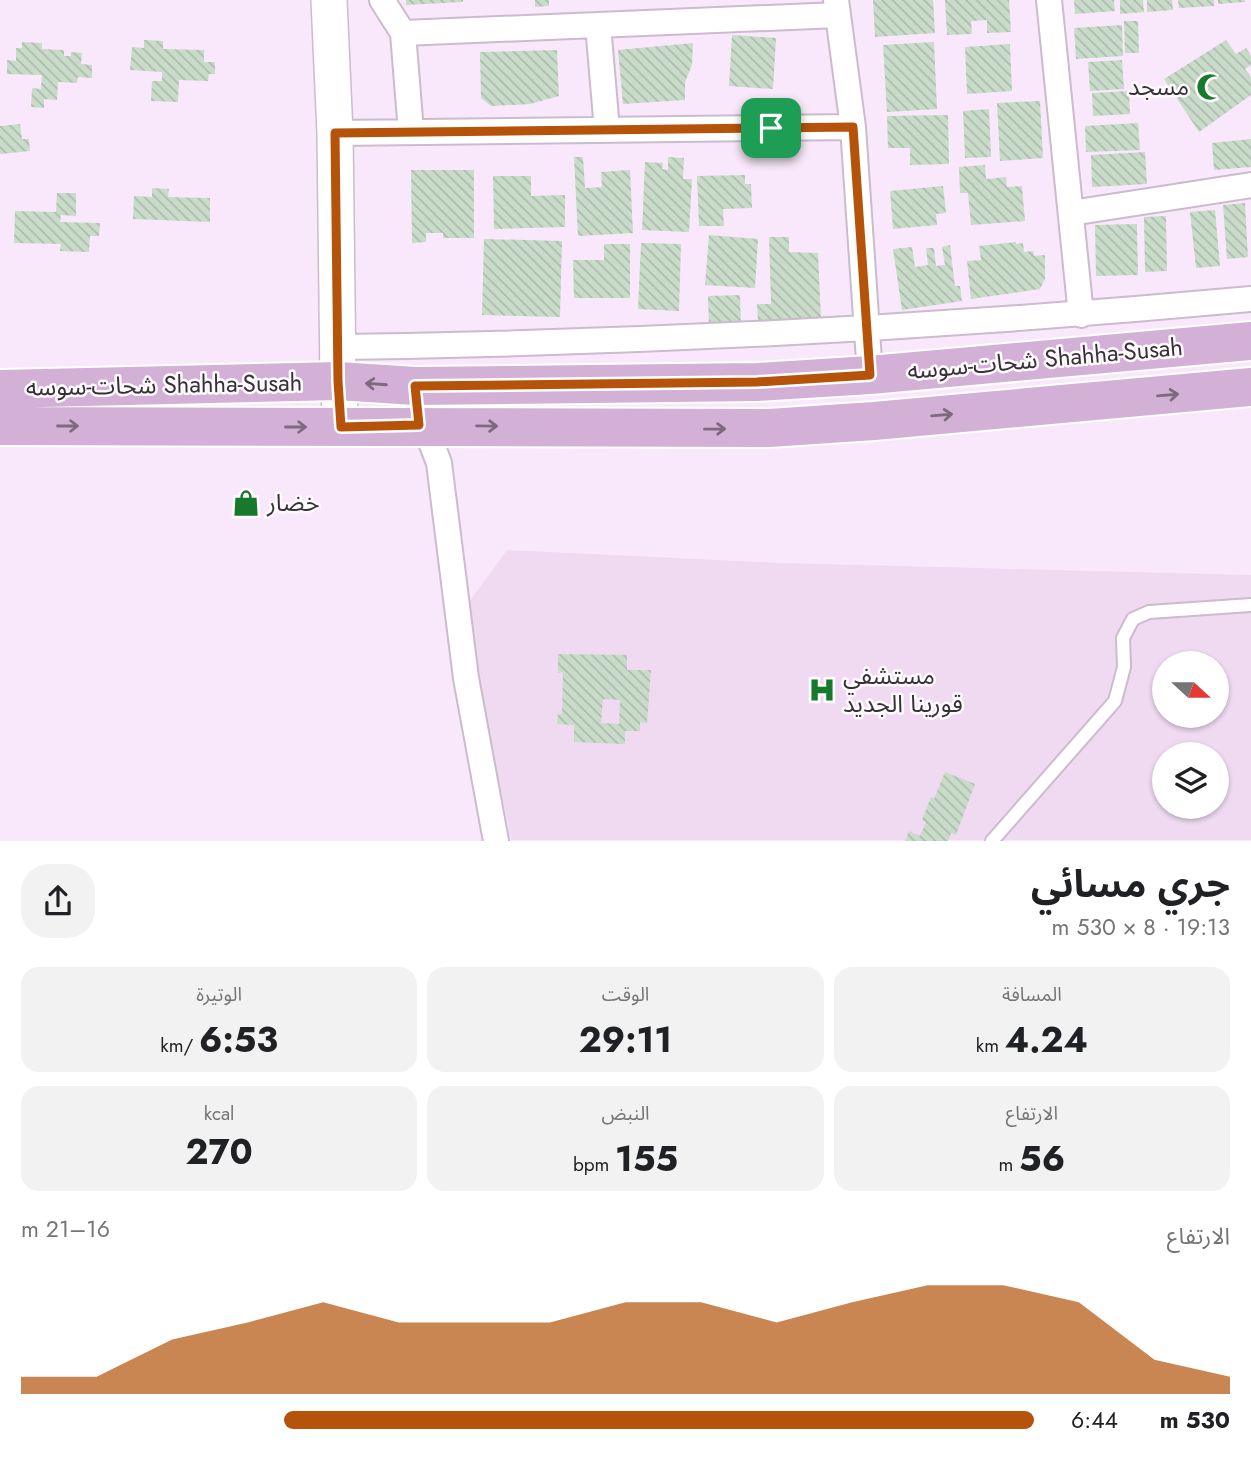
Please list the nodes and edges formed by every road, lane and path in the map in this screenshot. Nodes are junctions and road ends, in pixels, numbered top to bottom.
1 (329, 0) edge
2 (382, 0) edge
3 (1049, 0) edge
4 (837, 8) edge
5 (598, 25) junction
6 (403, 33) junction
7 (853, 127) junction
8 (607, 130) junction
9 (411, 132) junction
10 (335, 133) junction
11 (1251, 185) edge
12 (1071, 213) junction
13 (1251, 299) edge
14 (1081, 314) junction
15 (869, 329) junction
16 (1251, 341) edge
17 (338, 364) junction
18 (870, 375) junction
19 (415, 386) junction
20 (1251, 387) edge
21 (0, 389) edge
22 (419, 425) junction
23 (0, 426) edge
24 (341, 427) junction
25 (1251, 605) edge
26 (496, 841) edge
27 (992, 841) edge

1 - 10 street
2 - 6 street
3 - 12 street
4 - 5 street
4 - 7 street
5 - 6 street
5 - 8 street
6 - 9 street
7 - 8 street
7 - 15 street
8 - 9 street
9 - 10 street
10 - 17 street
11 - 12 street
12 - 14 street
13 - 14 street
14 - 15 street
15 - 17 street
15 - 18 street
16 - 18 main road, شحات-سوسه Shahha-Susah
19 -> 17 main road, شحات-سوسه Shahha-Susah
17 - 21 main road, شحات-سوسه Shahha-Susah
17 - 24 street
18 - 19 main road, شحات-سوسه Shahha-Susah
19 - 22 street
22 -> 20 main road, شحات-سوسه Shahha-Susah
22 - 24 main road, شحات-سوسه Shahha-Susah
22 - 26 street
23 -> 24 main road, شحات-سوسه Shahha-Susah
25 - 27 lane

